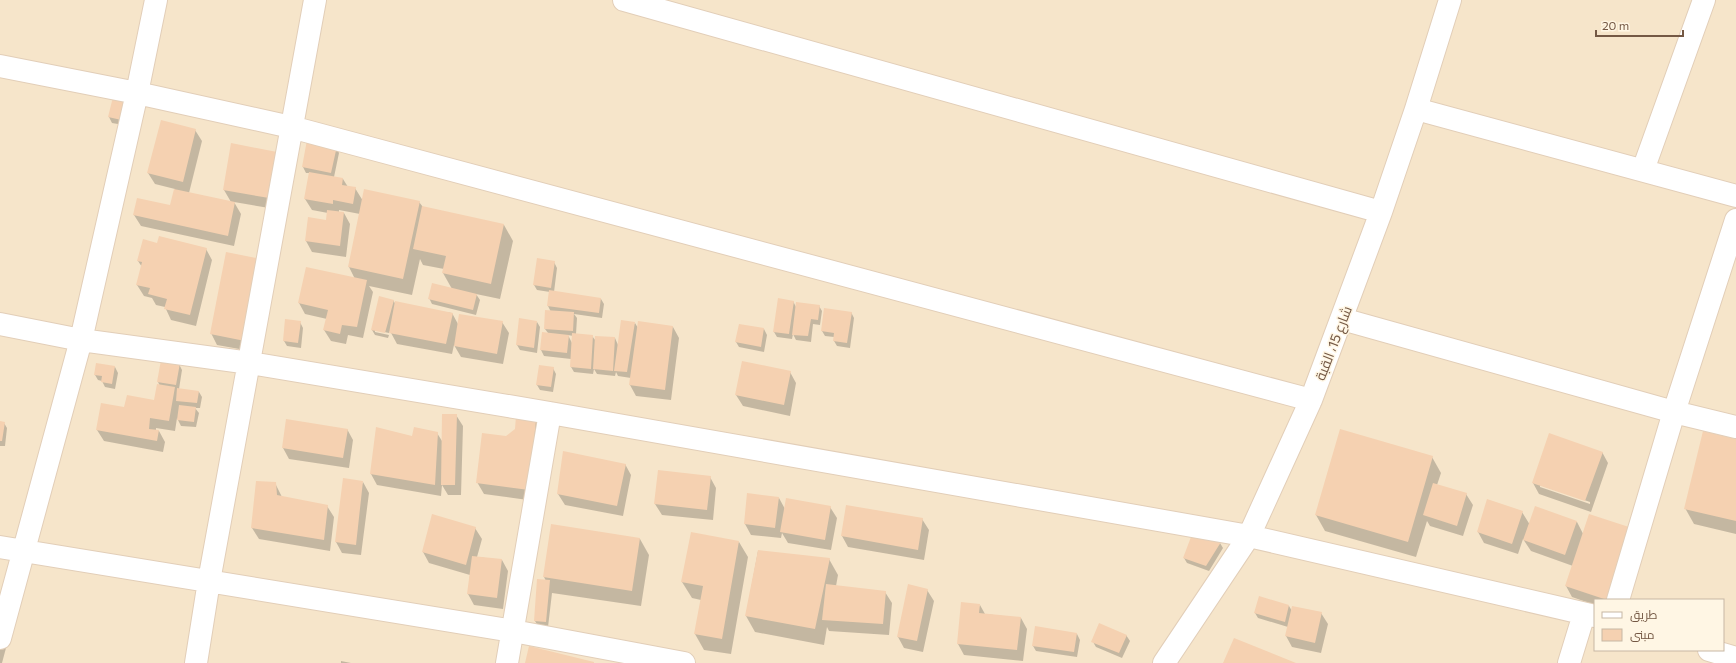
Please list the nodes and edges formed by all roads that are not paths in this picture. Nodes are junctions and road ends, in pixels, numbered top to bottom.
1 (156, 0) edge
2 (315, 0) edge
3 (624, 0) edge
4 (1450, 0) edge
5 (1704, 0) edge
6 (0, 66) edge
7 (138, 93) junction
8 (1416, 109) junction
9 (291, 128) junction
10 (1643, 170) junction
11 (1736, 196) edge
12 (1380, 212) junction
13 (1736, 220) edge
14 (1342, 319) junction
15 (0, 324) edge
16 (81, 340) junction
17 (250, 363) junction
18 (1311, 400) junction
19 (1674, 412) junction
20 (550, 413) junction
21 (1736, 427) edge
22 (1248, 536) junction
23 (0, 547) edge
24 (24, 551) junction
25 (209, 582) junction
26 (1618, 599) edge
27 (1589, 615) edge
28 (513, 631) junction
29 (0, 638) edge
30 (1712, 651) edge
31 (1736, 658) edge
32 (196, 663) edge
33 (506, 663) edge
34 (684, 663) edge
35 (1164, 663) edge
36 (1569, 663) edge

1 - 7 street
2 - 9 street
3 - 12 street
4 - 8 street, شارع 15، القبة
5 - 10 street
6 - 7 street
7 - 9 street
7 - 16 street
8 - 10 street
8 - 12 street, شارع 15، القبة
9 - 17 street
9 - 18 street
10 - 11 street
12 - 14 street, شارع 15، القبة
13 - 19 street
14 - 18 street, شارع 15، القبة
14 - 19 street
15 - 16 street
16 - 17 street
16 - 24 street
17 - 20 street
17 - 25 street
18 - 22 street, شارع 15، القبة
19 - 21 street
19 - 26 street
20 - 22 street
20 - 28 street
22 - 27 street
22 - 35 street, شارع 15، القبة
23 - 24 street
24 - 25 street
24 - 29 street
25 - 28 street
25 - 32 street
27 - 36 street
28 - 33 street
28 - 34 street
30 - 31 street

